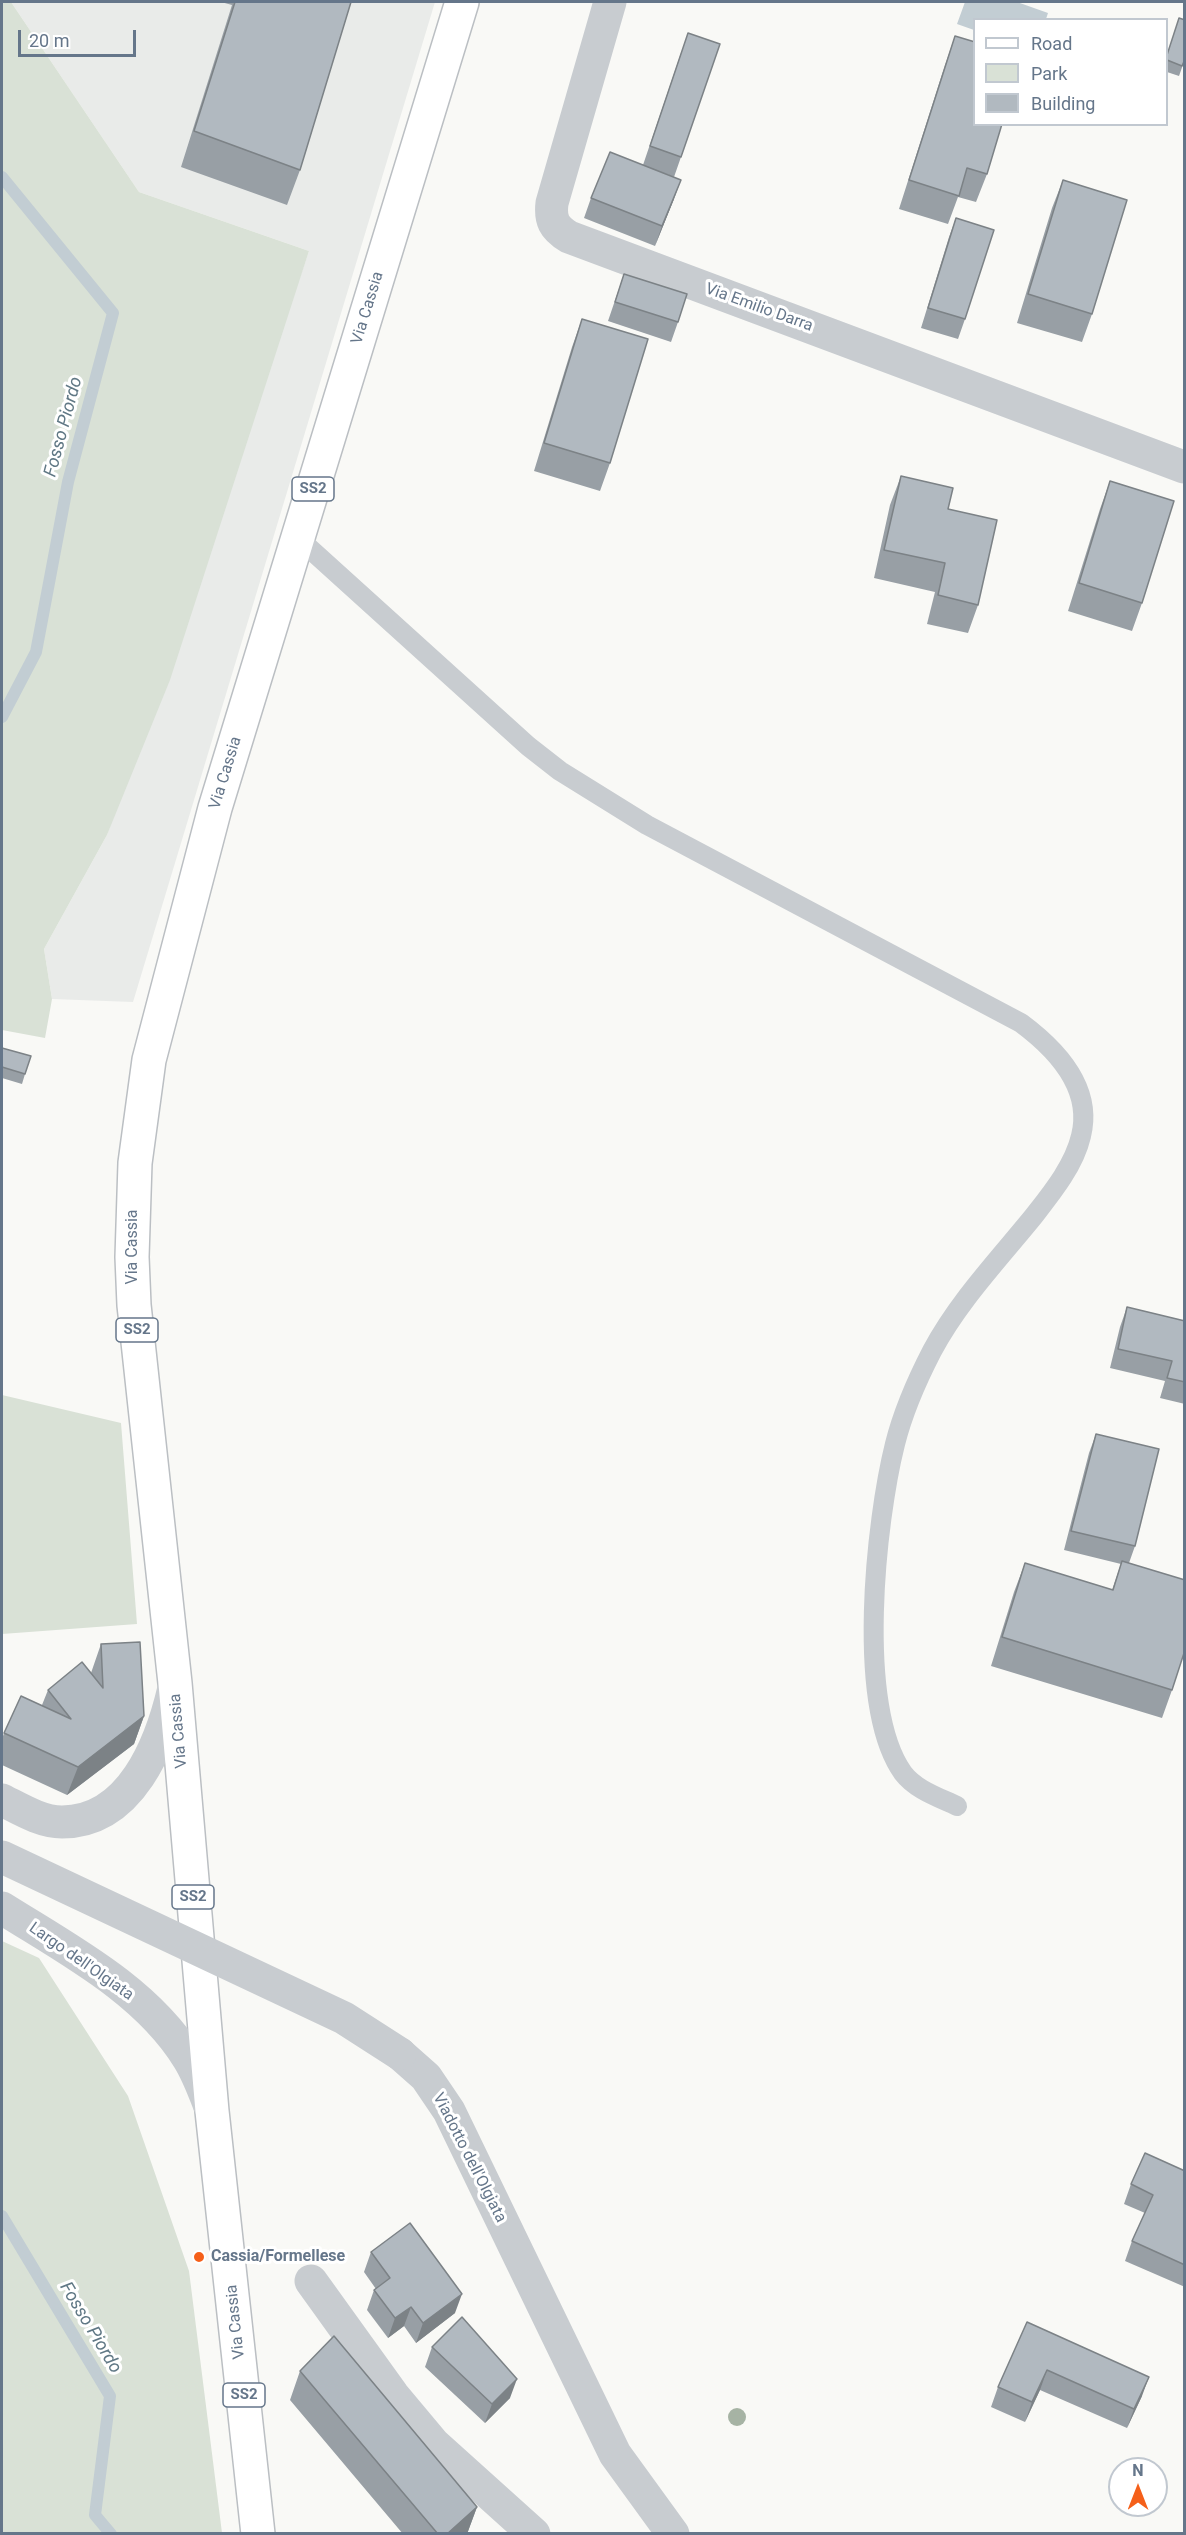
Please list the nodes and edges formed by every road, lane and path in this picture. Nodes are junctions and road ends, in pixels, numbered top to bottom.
1 (462, 2) edge
2 (610, 2) edge
3 (1185, 467) edge
4 (298, 538) junction
5 (175, 1683) junction
6 (2, 1800) edge
7 (957, 1806) dead end
8 (2, 1857) edge
9 (2, 1908) edge
10 (212, 2111) junction
11 (311, 2281) dead end
12 (258, 2534) edge
13 (534, 2534) edge
14 (673, 2534) edge

1 - 4 main road, Via Cassia / SS2
2 - 3 street, Via Emilio Darra
4 - 5 main road, Via Cassia / SS2
4 - 7 lane
5 - 6 street
5 - 10 main road, Via Cassia / SS2
8 - 14 street, Viadotto dell'Olgiata, bridge
9 - 10 street, Largo dell'Olgiata
10 - 12 main road, Via Cassia / SS2
11 - 13 street

